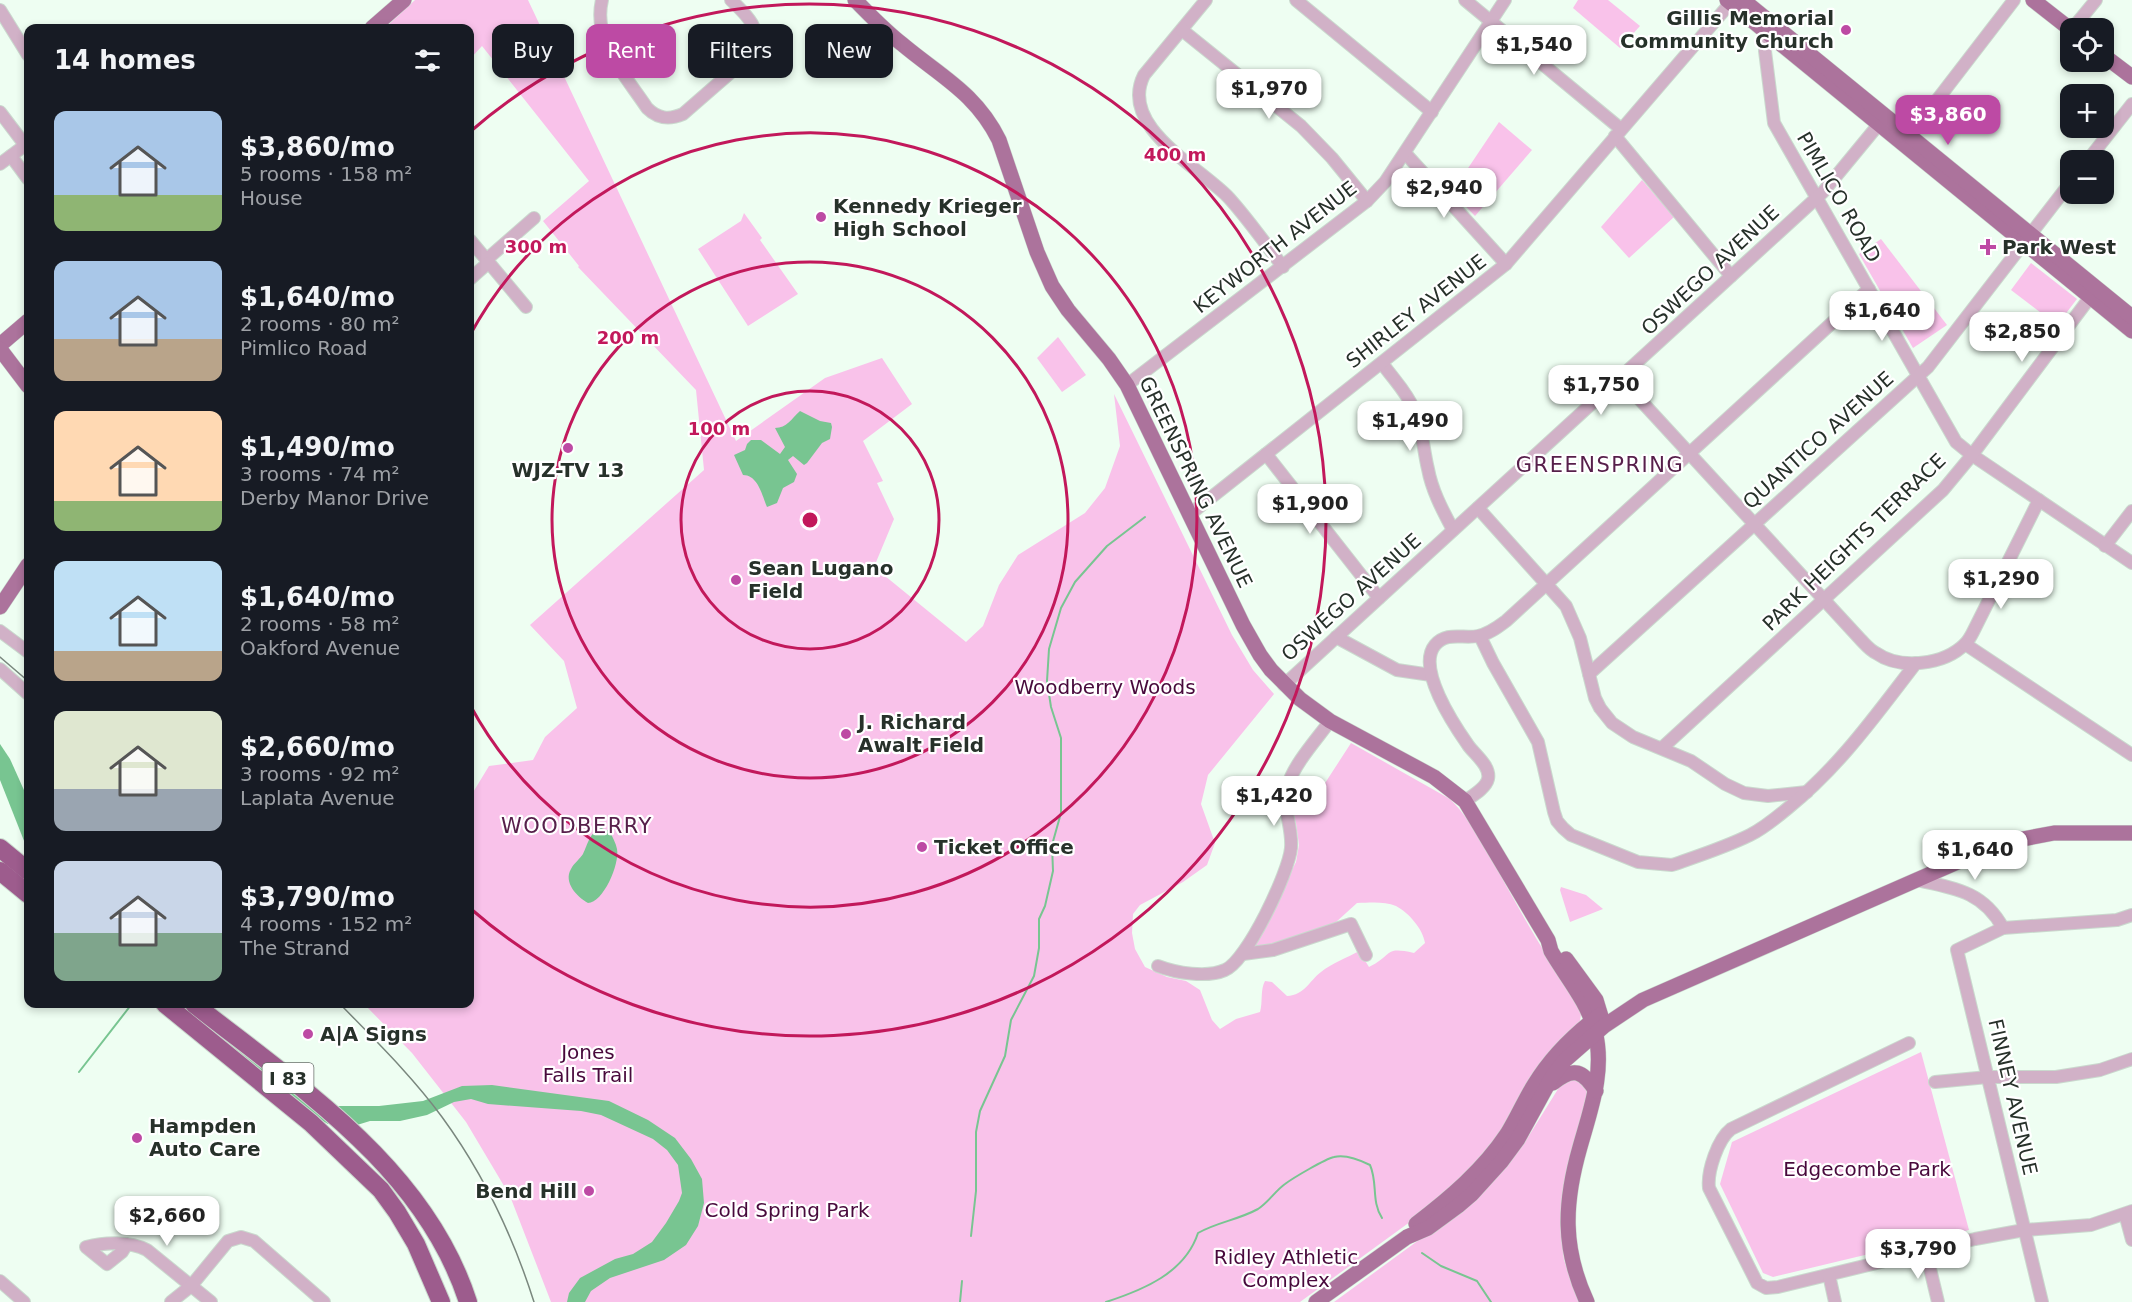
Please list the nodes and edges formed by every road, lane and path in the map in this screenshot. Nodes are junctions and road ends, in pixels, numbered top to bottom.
1 (404, 0) edge
2 (602, 0) edge
3 (731, 0) edge
4 (855, 0) edge
5 (1206, 0) edge
6 (1296, 0) edge
7 (1465, 0) edge
8 (1505, 0) edge
9 (2014, 0) edge
10 (2033, 0) edge
11 (2096, 0) edge
12 (1733, 1) edge
13 (0, 10) edge
14 (2081, 18) edge
15 (2060, 20) edge
16 (1491, 21) junction
17 (377, 24) edge
18 (1182, 30) junction
19 (1772, 30) junction
20 (24, 49) edge
21 (2114, 63) edge
22 (2132, 77) edge
23 (2132, 104) edge
24 (0, 112) edge
25 (1432, 112) junction
26 (1882, 120) junction
27 (1618, 133) junction
28 (24, 140) edge
29 (1906, 140) junction
30 (24, 146) edge
31 (2096, 150) edge
32 (1405, 153) junction
33 (11, 156) junction
34 (0, 164) edge
35 (24, 174) edge
36 (2060, 196) edge
37 (1816, 198) junction
38 (1367, 201) junction
39 (534, 218) dead end
40 (2027, 239) junction
41 (474, 245) edge
42 (487, 261) junction
43 (1506, 264) junction
44 (1283, 267) junction
45 (474, 275) edge
46 (1731, 276) junction
47 (1869, 289) junction
48 (2093, 293) junction
49 (526, 308) dead end
50 (2132, 317) edge
51 (24, 325) edge
52 (2132, 331) edge
53 (0, 347) edge
54 (1382, 363) junction
55 (1918, 375) junction
56 (1620, 378) junction
57 (24, 380) edge
58 (1127, 385) junction
59 (1690, 453) junction
60 (1266, 454) junction
61 (1972, 455) junction
62 (2038, 500) junction
63 (1478, 508) junction
64 (2132, 511) edge
65 (1189, 515) junction
66 (1754, 524) junction
67 (1453, 530) junction
68 (2105, 546) junction
69 (2132, 563) edge
70 (24, 572) edge
71 (1547, 584) junction
72 (1379, 598) junction
73 (1824, 600) junction
74 (0, 607) edge
75 (0, 631) edge
76 (1480, 636) junction
77 (1336, 637) junction
78 (1965, 644) junction
79 (24, 649) edge
80 (1916, 663) junction
81 (0, 669) edge
82 (1589, 674) junction
83 (1431, 675) junction
84 (1284, 685) junction
85 (24, 690) edge
86 (1330, 720) junction
87 (1662, 747) junction
88 (2132, 755) edge
89 (1808, 792) junction
90 (1465, 801) junction
91 (2132, 833) edge
92 (1, 849) edge
93 (24, 868) edge
94 (0, 871) edge
95 (1916, 880) junction
96 (24, 891) edge
97 (2132, 915) edge
98 (2002, 928) junction
99 (1243, 954) junction
100 (1366, 955) dead end
101 (1158, 966) dead end
102 (170, 1008) edge
103 (199, 1008) edge
104 (1598, 1023) junction
105 (1909, 1043) dead end
106 (2132, 1059) edge
107 (1988, 1077) junction
108 (1935, 1082) dead end
109 (1544, 1090) junction
110 (1596, 1091) junction
111 (2128, 1213) edge
112 (2024, 1230) junction
113 (1407, 1237) junction
114 (2132, 1240) edge
115 (127, 1244) dead end
116 (1926, 1252) junction
117 (1572, 1256) junction
118 (1829, 1275) junction
119 (191, 1286) junction
120 (3, 1289) edge
121 (24, 1302) edge
122 (171, 1302) edge
123 (212, 1302) edge
124 (324, 1302) edge
125 (441, 1302) edge
126 (468, 1302) edge
127 (1316, 1302) edge
128 (1587, 1302) edge
129 (1835, 1302) edge
130 (1938, 1302) edge
131 (2042, 1302) edge

1 - 17 main road
2 - 3 street
4 - 58 main road, GREENSPRING AVENUE
5 - 18 street
6 - 25 street
7 - 16 street
8 - 16 street, KEYWORTH AVENUE
9 - 29 street
10 - 15 main road
11 - 14 street
12 - 19 main road
12 - 27 street, SHIRLEY AVENUE
13 - 20 street
16 - 25 street, KEYWORTH AVENUE
16 - 27 street
18 - 38 street
18 - 44 street
19 - 26 main road
19 - 37 street, PIMLICO ROAD
21 - 22 main road
23 - 31 street
24 - 28 street
25 - 32 street, KEYWORTH AVENUE
26 - 29 main road
26 - 37 street, OSWEGO AVENUE
27 - 43 street, SHIRLEY AVENUE
27 - 46 street
29 - 40 main road
30 - 33 street
32 - 38 street, KEYWORTH AVENUE
32 - 43 street
33 - 34 street
33 - 35 street
36 - 40 street, QUANTICO AVENUE
37 - 46 street, OSWEGO AVENUE
37 - 47 street, PIMLICO ROAD
38 - 44 street, KEYWORTH AVENUE
39 - 42 street
40 - 48 main road
40 - 55 street, QUANTICO AVENUE
41 - 42 street
42 - 45 street
42 - 49 street
43 - 54 street, SHIRLEY AVENUE
44 - 58 street, KEYWORTH AVENUE
46 - 56 street, OSWEGO AVENUE
47 - 55 street, PIMLICO ROAD
47 - 59 street
48 - 50 main road
48 - 52 main road
48 - 61 street, PARK HEIGHTS TERRACE
51 - 53 main road
53 - 57 main road
54 - 60 street, SHIRLEY AVENUE
54 - 67 street
55 - 61 street, PIMLICO ROAD
55 - 66 street, QUANTICO AVENUE
56 - 59 street
56 - 63 street, OSWEGO AVENUE
58 - 65 main road, GREENSPRING AVENUE
59 - 66 street
59 - 71 street
60 - 65 street, SHIRLEY AVENUE
60 - 72 street
61 - 62 street, PIMLICO ROAD
61 - 73 street, PARK HEIGHTS TERRACE
62 - 68 street, PIMLICO ROAD
62 - 78 street
63 - 67 street, OSWEGO AVENUE
63 - 71 street
64 - 68 street
65 - 84 main road, GREENSPRING AVENUE
66 - 73 street
66 - 82 street, QUANTICO AVENUE
67 - 72 street, OSWEGO AVENUE
68 - 69 street, PIMLICO ROAD
70 - 74 main road
71 - 76 street
71 - 82 street
72 - 77 street, OSWEGO AVENUE
73 - 80 street
73 - 87 street, PARK HEIGHTS TERRACE
75 - 79 street
76 - 83 street
76 - 89 street
77 - 83 street
77 - 84 street, OSWEGO AVENUE
78 - 80 street
78 - 88 street
80 - 89 street
81 - 85 street
82 - 87 street
83 - 90 street
84 - 86 main road, GREENSPRING AVENUE
86 - 90 main road, GREENSPRING AVENUE
86 - 99 street
87 - 89 street
90 - 104 main road, GREENSPRING AVENUE
91 - 95 main road
92 - 93 highway
94 - 96 highway
95 - 98 street
95 - 104 main road
97 - 98 street
98 - 107 street, FINNEY AVENUE
99 - 100 street
99 - 101 street
102 - 125 highway, I 83
103 - 126 highway, I 83
104 - 109 main road
104 - 110 main road, GREENSPRING AVENUE
104 - 113 main road
104 - 117 main road, GREENSPRING AVENUE
105 - 118 street
106 - 107 street
107 - 108 street
107 - 112 street, FINNEY AVENUE
109 - 110 main road
109 - 113 main road
110 - 117 main road, GREENSPRING AVENUE
111 - 112 street
111 - 114 street
112 - 116 street
112 - 131 street, FINNEY AVENUE
113 - 127 main road
115 - 119 street
116 - 118 street
116 - 130 street
117 - 128 main road, GREENSPRING AVENUE
118 - 129 street
119 - 122 street
119 - 123 street
119 - 124 street
120 - 121 street

